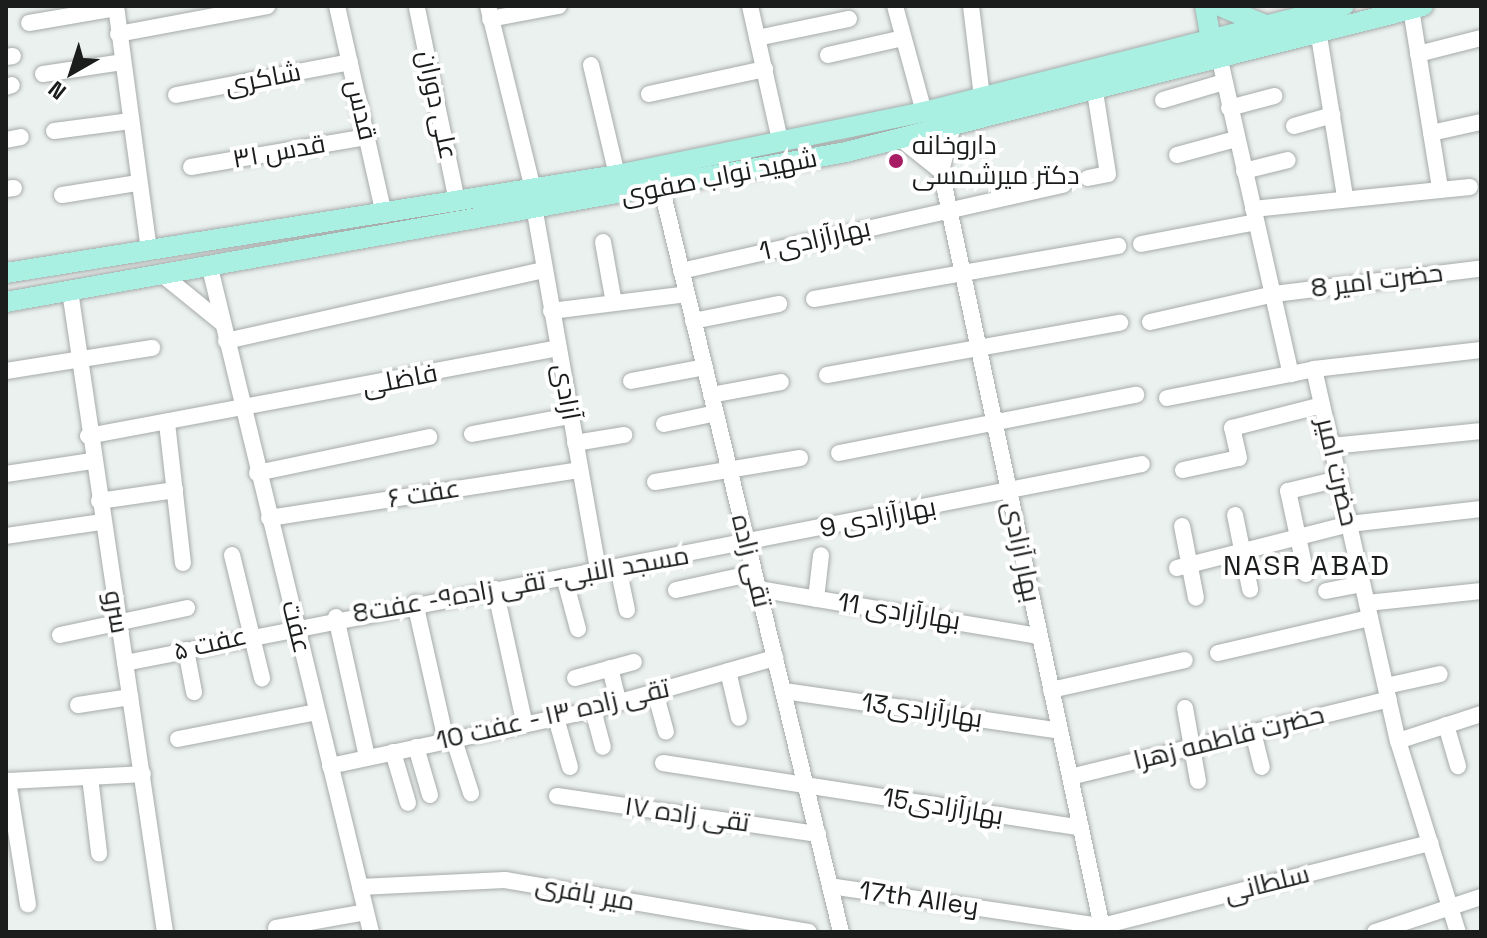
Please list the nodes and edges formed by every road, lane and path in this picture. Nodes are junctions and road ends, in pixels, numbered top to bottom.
1 (267, 6) edge
2 (337, 6) edge
3 (559, 6) edge
4 (750, 6) edge
5 (895, 6) edge
6 (971, 6) edge
7 (1205, 6) edge
8 (1220, 6) edge
9 (1344, 6) edge
10 (116, 7) edge
11 (243, 8) edge
12 (417, 8) dead end
13 (1417, 8) edge
14 (206, 12) edge
15 (1294, 12) edge
16 (489, 13) edge
17 (849, 19) dead end
18 (29, 23) dead end
19 (1273, 25) junction
20 (118, 34) junction
21 (1319, 36) junction
22 (757, 38) junction
23 (903, 38) junction
24 (1481, 38) edge
25 (1215, 50) junction
26 (1418, 54) junction
27 (828, 55) dead end
28 (122, 62) junction
29 (350, 62) junction
30 (591, 65) dead end
31 (765, 69) junction
32 (43, 74) dead end
33 (1224, 82) junction
34 (1095, 92) junction
35 (649, 94) dead end
36 (176, 95) dead end
37 (1274, 96) dead end
38 (982, 97) junction
39 (1163, 100) dead end
40 (1229, 108) junction
41 (924, 112) junction
42 (1332, 115) junction
43 (130, 121) junction
44 (1481, 122) edge
45 (953, 126) junction
46 (1294, 126) dead end
47 (54, 131) dead end
48 (1431, 133) junction
49 (367, 137) junction
50 (901, 139) junction
51 (1236, 139) junction
52 (780, 140) junction
53 (1177, 155) dead end
54 (1288, 160) dead end
55 (191, 167) dead end
56 (941, 171) junction
57 (1244, 171) junction
58 (617, 175) junction
59 (1088, 178) dead end
60 (138, 183) junction
61 (1063, 185) dead end
62 (1470, 187) dead end
63 (533, 189) junction
64 (1440, 189) junction
65 (662, 190) junction
66 (62, 195) dead end
67 (1345, 196) junction
68 (457, 201) junction
69 (950, 209) junction
70 (535, 212) junction
71 (384, 215) junction
72 (1254, 216) junction
73 (603, 242) dead end
74 (1141, 244) dead end
75 (1118, 246) dead end
76 (149, 251) junction
77 (210, 268) junction
78 (1479, 269) edge
79 (544, 270) junction
80 (16, 271) edge
81 (681, 271) junction
82 (963, 271) junction
83 (163, 275) junction
84 (70, 291) junction
85 (687, 294) junction
86 (1274, 294) junction
87 (32, 299) junction
88 (814, 299) dead end
89 (6, 302) edge
90 (614, 303) junction
91 (779, 304) dead end
92 (551, 311) junction
93 (693, 321) junction
94 (1150, 322) dead end
95 (222, 323) junction
96 (1120, 323) dead end
97 (226, 341) junction
98 (152, 348) dead end
99 (558, 348) junction
100 (979, 350) junction
101 (1481, 350) edge
102 (76, 362) junction
103 (705, 367) junction
104 (1314, 369) junction
105 (6, 371) edge
106 (1291, 374) junction
107 (827, 375) dead end
108 (631, 381) dead end
109 (781, 382) dead end
110 (711, 395) junction
111 (1136, 395) dead end
112 (1167, 398) dead end
113 (1322, 405) junction
114 (242, 412) junction
115 (716, 413) junction
116 (570, 416) junction
117 (167, 423) junction
118 (995, 423) junction
119 (664, 424) dead end
120 (1481, 431) edge
121 (472, 434) dead end
122 (624, 435) dead end
123 (88, 436) junction
124 (429, 437) dead end
125 (575, 443) junction
126 (1332, 446) junction
127 (839, 453) dead end
128 (800, 458) dead end
129 (92, 461) junction
130 (1142, 464) dead end
131 (580, 470) junction
132 (1183, 470) dead end
133 (730, 471) junction
134 (257, 473) junction
135 (6, 474) edge
136 (1339, 479) junction
137 (655, 482) dead end
138 (175, 490) junction
139 (1009, 492) junction
140 (99, 501) junction
141 (1481, 509) edge
142 (1235, 515) dead end
143 (269, 518) junction
144 (101, 522) junction
145 (1349, 524) junction
146 (1182, 526) dead end
147 (6, 536) edge
148 (1298, 537) junction
149 (747, 544) junction
150 (1242, 551) junction
151 (232, 555) dead end
152 (821, 555) dead end
153 (183, 563) dead end
154 (1183, 566) junction
155 (618, 567) junction
156 (598, 571) junction
157 (1306, 574) dead end
158 (564, 577) junction
159 (756, 581) junction
160 (1362, 584) junction
161 (495, 589) junction
162 (1250, 589) dead end
163 (676, 590) dead end
164 (1326, 591) dead end
165 (1481, 591) edge
166 (1196, 598) dead end
167 (816, 599) junction
168 (415, 603) junction
169 (187, 608) dead end
170 (627, 610) dead end
171 (1369, 610) junction
172 (336, 617) junction
173 (118, 624) junction
174 (295, 625) junction
175 (578, 629) dead end
176 (251, 634) junction
177 (60, 635) dead end
178 (1039, 636) junction
179 (186, 650) junction
180 (1218, 653) dead end
181 (775, 658) junction
182 (1185, 660) dead end
183 (634, 662) dead end
184 (125, 663) junction
185 (610, 668) junction
186 (728, 671) junction
187 (1440, 674) dead end
188 (262, 678) dead end
189 (575, 678) dead end
190 (1051, 690) junction
191 (784, 691) junction
192 (194, 692) dead end
193 (655, 692) junction
194 (1387, 692) junction
195 (130, 697) junction
196 (619, 703) junction
197 (78, 705) dead end
198 (1185, 708) dead end
199 (593, 710) junction
200 (317, 712) junction
201 (1481, 714) edge
202 (556, 718) junction
203 (739, 718) dead end
204 (525, 725) junction
205 (1446, 725) junction
206 (1060, 731) junction
207 (666, 732) dead end
208 (1253, 732) junction
209 (178, 739) dead end
210 (450, 740) junction
211 (1398, 741) junction
212 (416, 747) junction
213 (603, 747) dead end
214 (1192, 747) junction
215 (393, 752) junction
216 (367, 757) junction
217 (663, 763) dead end
218 (330, 766) junction
219 (1458, 766) dead end
220 (570, 767) dead end
221 (1262, 767) dead end
222 (143, 774) junction
223 (90, 777) junction
224 (1070, 777) junction
225 (7, 781) edge
226 (1198, 781) dead end
227 (806, 785) junction
228 (471, 793) dead end
229 (430, 795) dead end
230 (557, 796) dead end
231 (408, 803) dead end
232 (1081, 828) junction
233 (818, 834) junction
234 (1431, 843) junction
235 (99, 853) dead end
236 (830, 886) junction
237 (360, 887) junction
238 (1481, 897) edge
239 (28, 904) dead end
240 (1452, 909) junction
241 (366, 912) junction
242 (276, 928) dead end
243 (1103, 929) edge
244 (165, 932) edge
245 (371, 932) edge
246 (809, 932) edge
247 (841, 932) edge
248 (1377, 932) edge
249 (1458, 932) edge

1 - 11 street
2 - 29 street, قدس
3 - 16 street
4 - 22 street
5 - 23 street
6 - 38 street
7 - 25 main road
8 - 19 main road
9 - 15 main road, شهید نواب صفوی
10 - 18 street
10 - 20 street
11 - 14 street
12 - 68 street, علی دوران
13 - 21 main road, شهید نواب صفوی
13 - 26 street
14 - 20 street
15 - 19 main road, شهید نواب صفوی
16 - 63 street
17 - 22 street
19 - 25 main road, شهید نواب صفوی
20 - 28 street
21 - 25 main road, شهید نواب صفوی
21 - 42 street
22 - 31 street
23 - 27 street
23 - 41 street
24 - 26 street
25 - 33 street
25 - 34 main road, شهید نواب صفوی
25 - 38 main road, شهید نواب صفوی
26 - 48 street
28 - 32 street
28 - 43 street
29 - 36 street, شاکری
29 - 49 street, قدس
30 - 58 street
31 - 35 street
31 - 52 street
33 - 39 street
33 - 40 street
34 - 45 main road, شهید نواب صفوی
34 - 59 street
37 - 40 street
38 - 41 main road, شهید نواب صفوی
40 - 51 street
41 - 52 main road, شهید نواب صفوی
42 - 46 street
42 - 67 street
43 - 47 street
43 - 60 street
44 - 48 street
45 - 50 main road, شهید نواب صفوی
45 - 56 street, بهار آزادی
48 - 64 street
49 - 55 street, قدس ۳۱
49 - 71 street, قدس
50 - 56 street
50 - 65 main road, شهید نواب صفوی
51 - 53 street
51 - 57 street
52 - 58 main road, شهید نواب صفوی
54 - 57 street
56 - 69 street, بهار آزادی
57 - 72 street
58 - 63 main road, شهید نواب صفوی
60 - 66 street
60 - 76 street
61 - 69 street, بهارآزادی 1
62 - 64 street
63 - 68 main road, شهید نواب صفوی
64 - 67 street
65 - 70 main road, شهید نواب صفوی
65 - 81 street, تقی زاده
67 - 72 street
68 - 71 main road, شهید نواب صفوی
69 - 81 street, بهارآزادی 1
69 - 82 street, بهار آزادی
70 - 77 main road, شهید نواب صفوی
70 - 79 street, آزادی
71 - 76 main road, شهید نواب صفوی
72 - 74 street
72 - 86 street
73 - 90 street
75 - 82 street
76 - 80 main road, شهید نواب صفوی
77 - 83 main road, شهید نواب صفوی
77 - 95 street, عفت
78 - 86 street, حضرت امیر 8
79 - 92 street, آزادی
79 - 97 street
80 - 87 main road
81 - 85 street, تقی زاده
82 - 88 street
82 - 100 street, بهار آزادی
83 - 84 main road, شهید نواب صفوی
83 - 95 street
84 - 87 main road, شهید نواب صفوی
84 - 102 street, سرو
85 - 90 street
85 - 93 street, تقی زاده
86 - 94 street, حضرت امیر 8
86 - 106 street
87 - 89 main road, شهید نواب صفوی
90 - 92 street
91 - 93 street
92 - 99 street, آزادی
93 - 103 street, تقی زاده
95 - 97 street, عفت
96 - 100 street
97 - 114 street, عفت
98 - 102 street
99 - 114 street, فاضلی
99 - 116 street, آزادی
100 - 107 street
100 - 118 street, بهار آزادی
101 - 104 street
102 - 105 street
102 - 123 street, سرو
103 - 108 street
103 - 110 street, تقی زاده
104 - 106 street
104 - 113 street, حضرت امیر
106 - 112 street
109 - 110 street
110 - 115 street, تقی زاده
111 - 118 street
113 - 126 street, حضرت امیر
113 - 132 street
114 - 117 street, فاضلی
114 - 134 street, عفت
115 - 119 street
115 - 133 street, تقی زاده
116 - 121 street
116 - 125 street, آزادی
117 - 123 street, فاضلی
117 - 138 street
118 - 127 street
118 - 139 street, بهار آزادی
120 - 126 street
122 - 125 street
123 - 129 street, سرو
124 - 134 street
125 - 131 street, آزادی
126 - 136 street, حضرت امیر
128 - 133 street
129 - 135 street
129 - 140 street, سرو
130 - 139 street, بهارآزادی 9
131 - 143 street, عفت ۶
131 - 156 street, آزادی
133 - 137 street
133 - 149 street, تقی زاده
134 - 143 street, عفت
136 - 145 street, حضرت امیر
136 - 148 street
138 - 140 street
138 - 153 street
139 - 149 street, بهارآزادی 9
139 - 178 street, بهار آزادی
140 - 144 street, سرو
141 - 145 street
142 - 150 street
143 - 174 street, عفت
144 - 147 street
144 - 173 street, سرو
145 - 148 street
145 - 160 street, حضرت امیر
146 - 154 street
148 - 150 street
148 - 157 street
149 - 155 street, مسجد النبی- تقی زاده۹- عفت8
149 - 159 street, تقی زاده
150 - 154 street
150 - 162 street
151 - 176 street
152 - 167 street
154 - 166 street
155 - 156 street, مسجد النبی- تقی زاده۹- عفت8
155 - 170 street
156 - 158 street, مسجد النبی- تقی زاده۹- عفت8
158 - 161 street, مسجد النبی- تقی زاده۹- عفت8
158 - 175 street
159 - 163 street
159 - 167 street, بهارآزادی 11
159 - 181 street, تقی زاده
160 - 164 street
160 - 171 street, حضرت امیر
161 - 168 street, مسجد النبی- تقی زاده۹- عفت8
161 - 204 street
165 - 171 street
167 - 178 street, بهارآزادی 11
168 - 172 street, مسجد النبی- تقی زاده۹- عفت8
168 - 210 street
169 - 173 street
171 - 180 street
171 - 194 street, حضرت امیر
172 - 174 street, مسجد النبی- تقی زاده۹- عفت8
172 - 216 street
173 - 177 street
173 - 184 street, سرو
174 - 176 street, عفت ۵
174 - 200 street, عفت
176 - 179 street, عفت ۵
176 - 188 street
178 - 190 street, بهار آزادی
179 - 184 street, عفت ۵
179 - 192 street
181 - 186 street, تقی زاده ۱۳ - عفت 10
181 - 191 street, تقی زاده
182 - 190 street
183 - 185 street
184 - 195 street, سرو
185 - 189 street
185 - 196 street
186 - 193 street, تقی زاده ۱۳ - عفت 10
186 - 203 street
187 - 194 street, حضرت فاطمه زهرا
190 - 206 street, بهار آزادی
191 - 206 street, بهارآزادی13
191 - 227 street, تقی زاده
193 - 196 street, تقی زاده ۱۳ - عفت 10
193 - 207 street
194 - 208 street, حضرت فاطمه زهرا
194 - 211 street, حضرت امیر
195 - 197 street
195 - 222 street, سرو
196 - 199 street, تقی زاده ۱۳ - عفت 10
198 - 214 street
199 - 202 street, تقی زاده ۱۳ - عفت 10
199 - 213 street
200 - 209 street
200 - 218 street, عفت
201 - 205 street
202 - 204 street, تقی زاده ۱۳ - عفت 10
202 - 220 street
204 - 210 street, تقی زاده ۱۳ - عفت 10
205 - 211 street
205 - 219 street
206 - 224 street, بهار آزادی
208 - 214 street, حضرت فاطمه زهرا
208 - 221 street
210 - 212 street, تقی زاده ۱۳ - عفت 10
210 - 228 street
211 - 234 street, حضرت امیر
212 - 215 street, تقی زاده ۱۳ - عفت 10
212 - 229 street
214 - 224 street, حضرت فاطمه زهرا
214 - 226 street
215 - 216 street, تقی زاده ۱۳ - عفت 10
215 - 231 street
216 - 218 street, تقی زاده ۱۳ - عفت 10
217 - 227 street, بهارآزادی15
218 - 237 street, عفت
222 - 223 street
222 - 244 street, سرو
223 - 225 street
223 - 235 street
224 - 232 street, بهار آزادی
225 - 239 street
227 - 232 street, بهارآزادی15
227 - 233 street, تقی زاده
230 - 233 street, تقی زاده ۱۷
232 - 243 street, بهار آزادی
233 - 236 street, تقی زاده
234 - 240 street, حضرت امیر
234 - 243 street, سلطانی
236 - 243 street, 17th Alley
236 - 247 street, تقی زاده
237 - 241 street, عفت
237 - 246 street, میر بافری
238 - 240 street
240 - 248 street
240 - 249 street, حضرت امیر
241 - 242 street
241 - 245 street, عفت

